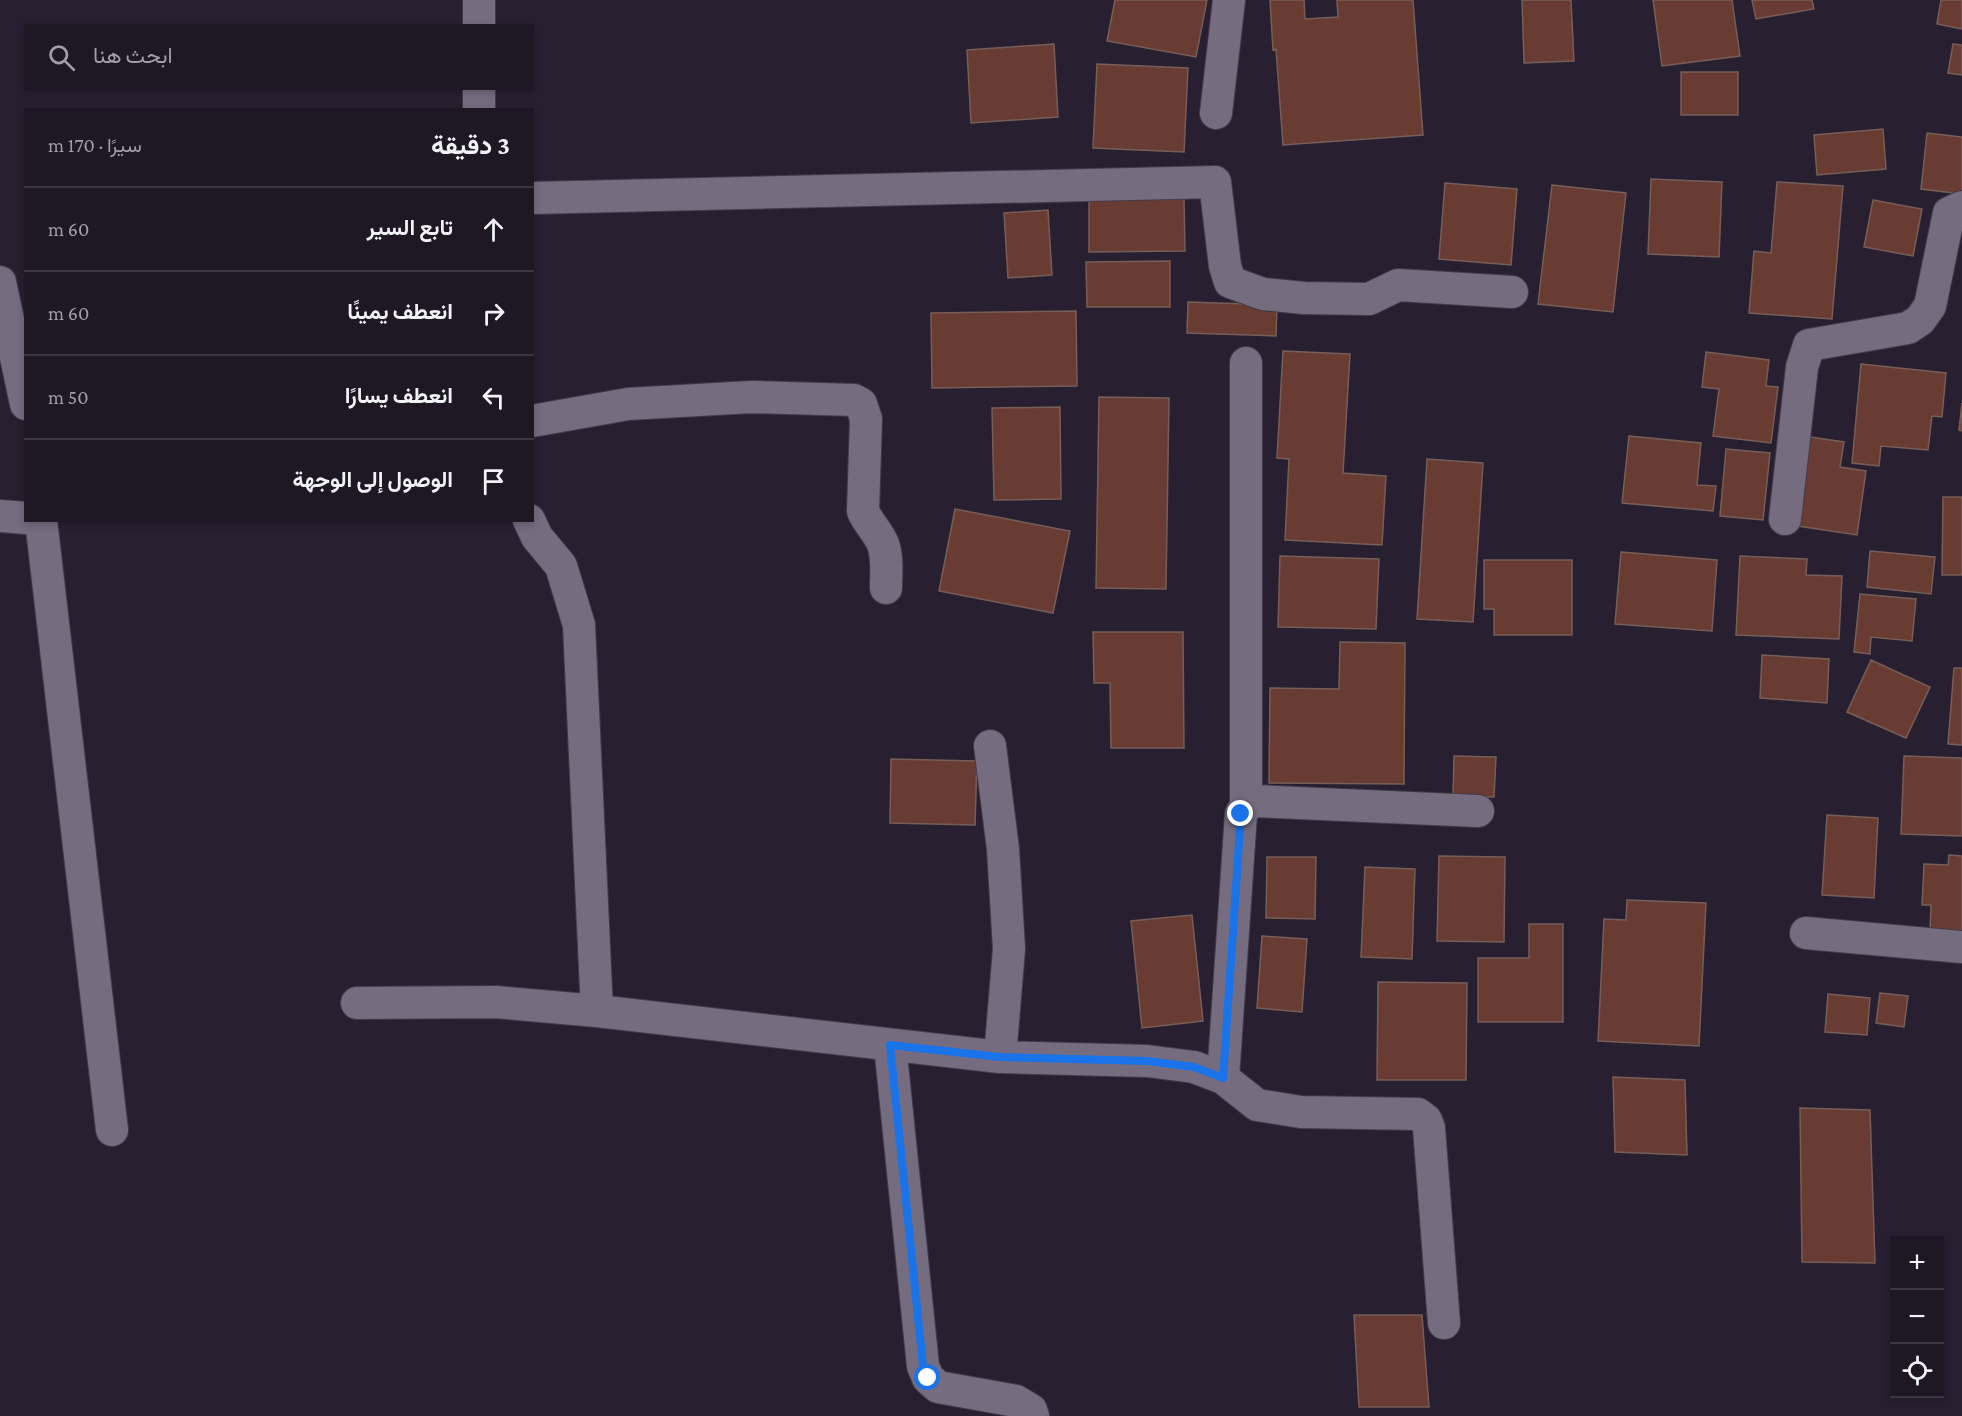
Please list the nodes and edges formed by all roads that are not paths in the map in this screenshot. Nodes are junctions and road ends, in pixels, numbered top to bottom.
1 (479, 0) edge
2 (1229, 0) edge
3 (479, 24) edge
4 (479, 90) edge
5 (478, 108) edge
6 (1216, 113) dead end
7 (534, 198) edge
8 (1962, 207) edge
9 (0, 282) edge
10 (1512, 292) dead end
11 (1246, 363) dead end
12 (24, 395) edge
13 (534, 421) edge
14 (0, 516) edge
15 (24, 518) edge
16 (1785, 519) dead end
17 (41, 522) edge
18 (530, 522) edge
19 (886, 588) dead end
20 (990, 746) dead end
21 (1246, 806) junction
22 (1478, 811) dead end
23 (1806, 933) dead end
24 (1962, 947) edge
25 (357, 1003) dead end
26 (597, 1011) junction
27 (890, 1045) junction
28 (1000, 1057) junction
29 (1223, 1078) junction
30 (112, 1130) dead end
31 (1444, 1323) dead end
32 (1033, 1416) edge

1 - 3 street
2 - 6 street
4 - 5 street
7 - 10 street
8 - 16 street
9 - 12 street
11 - 21 street
13 - 19 street
14 - 15 street
17 - 30 street
18 - 26 street
20 - 28 street
21 - 22 street
21 - 29 street
23 - 24 street
25 - 26 street
26 - 27 street
27 - 28 street
27 - 32 street
28 - 29 street
29 - 31 street

